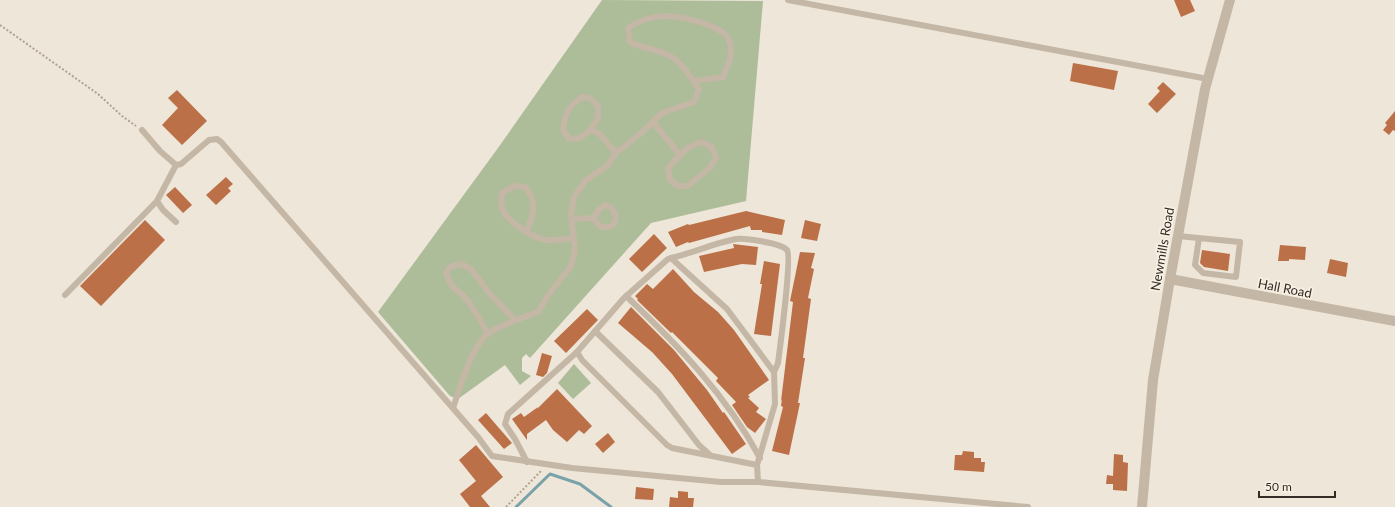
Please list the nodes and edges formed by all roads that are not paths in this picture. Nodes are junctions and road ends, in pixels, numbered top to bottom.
1 (788, 0) edge
2 (1230, 0) edge
3 (1208, 79) junction
4 (694, 82) junction
5 (653, 122) junction
6 (142, 130) road end
7 (590, 130) junction
8 (616, 152) junction
9 (680, 155) junction
10 (176, 165) junction
11 (157, 201) junction
12 (593, 218) dead end
13 (572, 220) junction
14 (176, 222) dead end
15 (526, 232) junction
16 (1178, 236) junction
17 (574, 238) junction
18 (1199, 238) junction
19 (671, 258) junction
20 (1170, 279) junction
21 (65, 295) dead end
22 (626, 296) junction
23 (514, 320) junction
24 (1395, 321) edge
25 (595, 331) junction
26 (488, 334) junction
27 (577, 352) junction
28 (774, 372) junction
29 (453, 408) junction
30 (711, 456) junction
31 (760, 458) junction
32 (527, 462) junction
33 (757, 465) junction
34 (758, 482) junction
35 (1028, 507) edge
36 (1142, 507) edge

1 - 3 lane
2 - 3 street, Newmills Road
3 - 16 street, Newmills Road
4 - 4 lane
4 - 5 lane
5 - 8 lane
5 - 9 lane
6 - 10 lane
7 - 7 lane
7 - 8 lane
8 - 13 lane
9 - 9 lane
10 - 11 lane
10 - 29 lane
11 - 14 lane
11 - 21 lane
12 - 13 lane
13 - 17 lane
15 - 15 lane
15 - 17 lane
16 - 18 lane
16 - 20 street, Newmills Road
17 - 23 lane
18 - 18 lane
19 - 22 lane
19 - 28 lane
19 - 28 lane
20 - 24 street, Hall Road
20 - 36 street, Newmills Road
22 - 25 lane
22 - 31 lane
23 - 26 lane
23 - 26 lane
25 - 27 lane
25 - 30 lane
26 - 29 lane
27 - 30 lane
27 - 32 lane
28 - 31 lane
29 - 32 lane
30 - 33 lane
31 - 33 lane
32 - 34 lane
33 - 34 lane
34 - 35 lane

